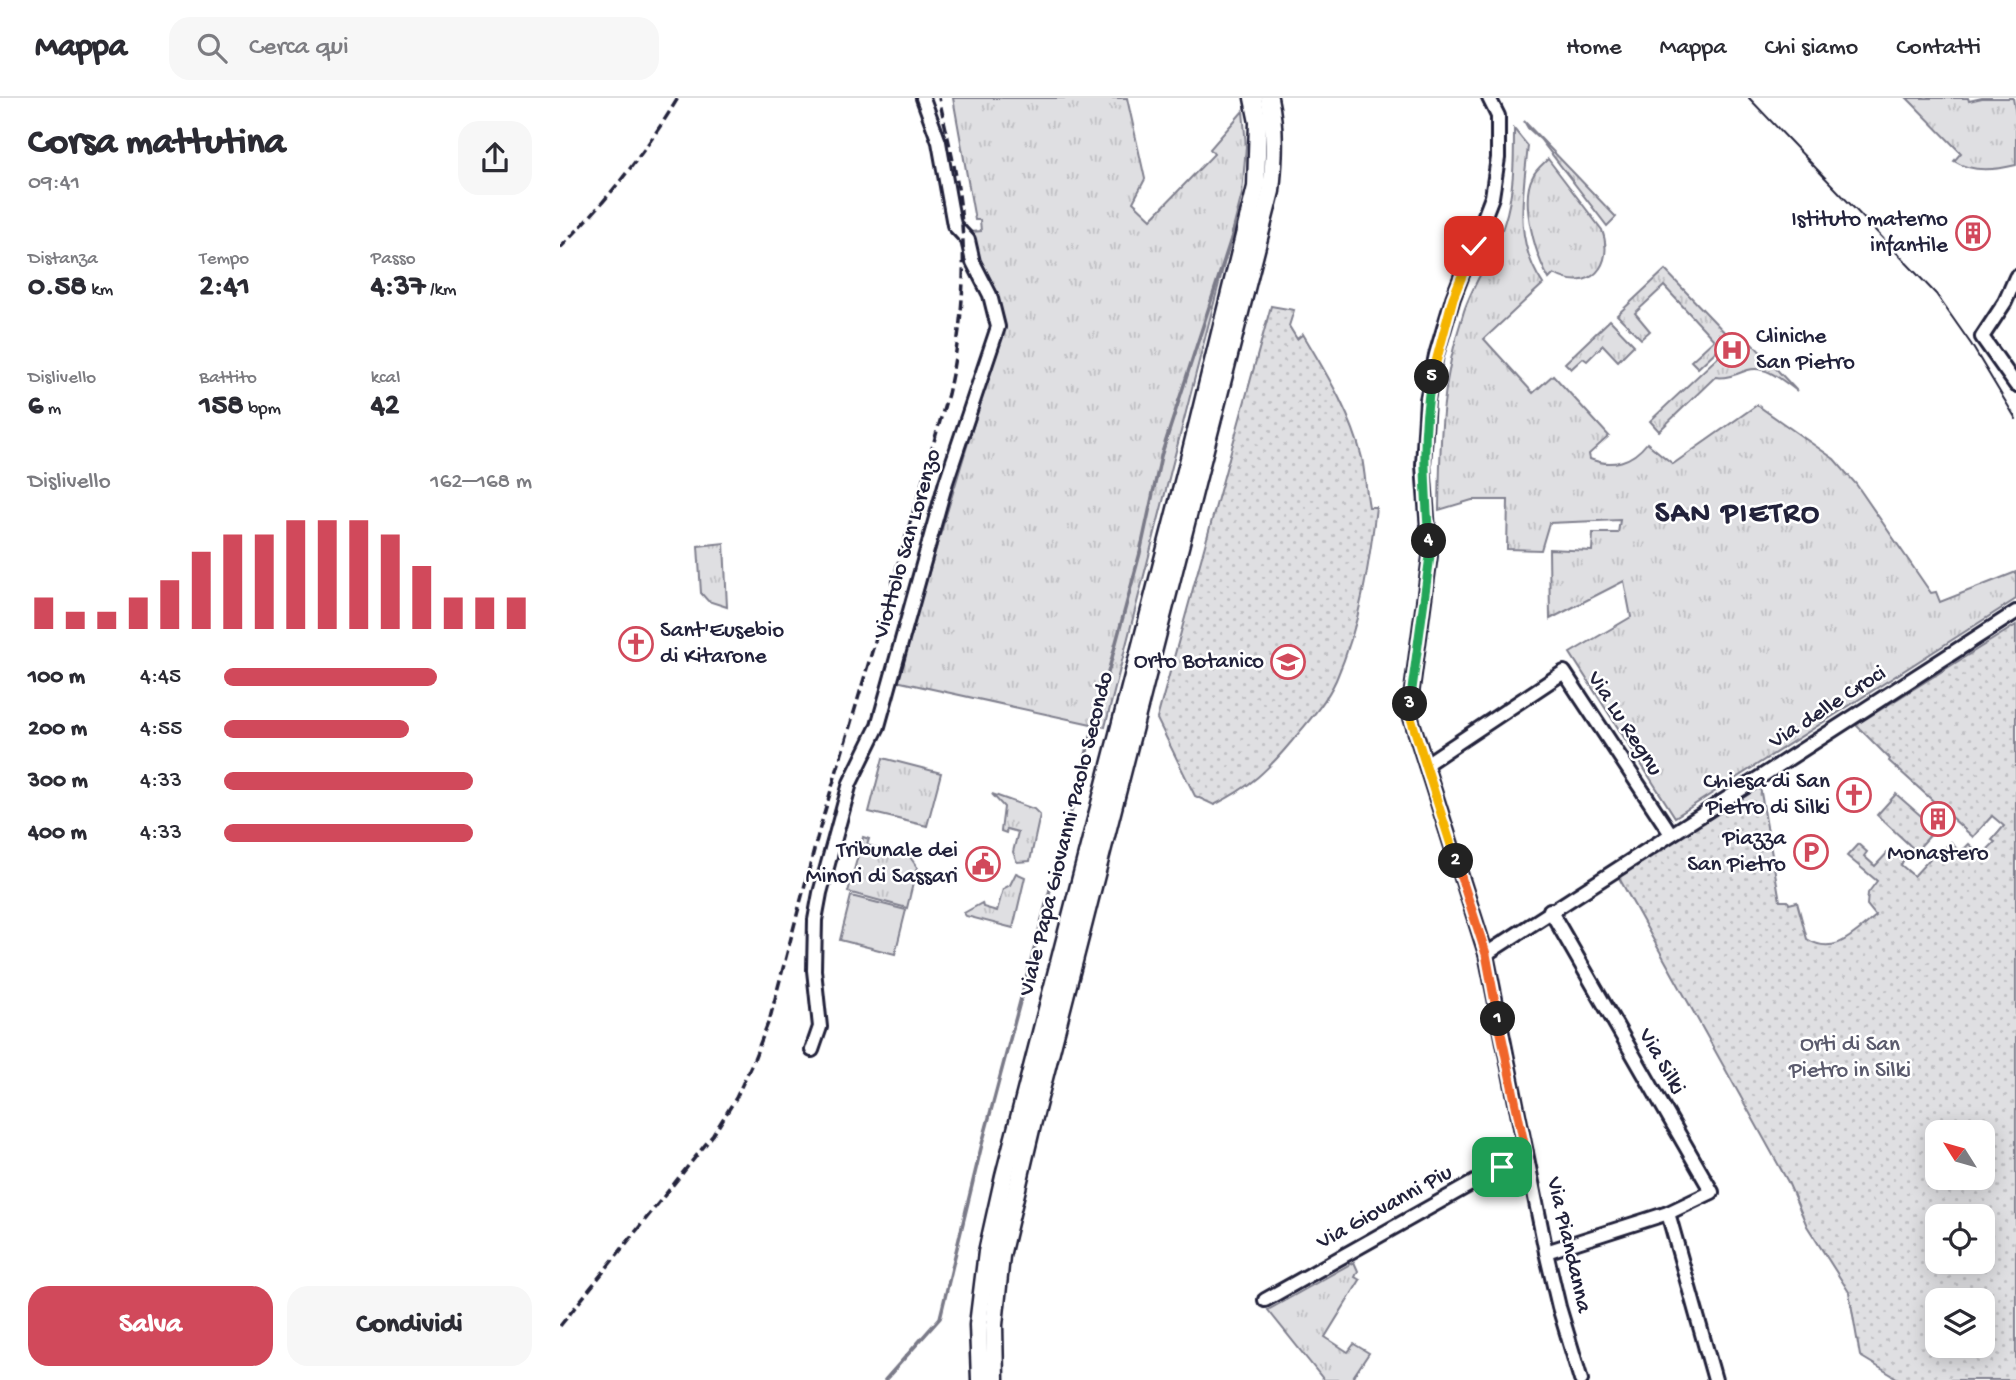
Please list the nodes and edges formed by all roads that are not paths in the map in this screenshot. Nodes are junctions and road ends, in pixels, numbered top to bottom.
1 (923, 98) edge
2 (1253, 98) edge
3 (1269, 98) edge
4 (1489, 98) edge
5 (2016, 277) edge
6 (2016, 385) edge
7 (2016, 612) edge
8 (1426, 764) junction
9 (1671, 834) junction
10 (1550, 910) junction
11 (1486, 954) junction
12 (812, 1050) dead end
13 (1526, 1153) junction
14 (1668, 1213) junction
15 (1546, 1252) junction
16 (1265, 1300) dead end
17 (980, 1380) edge
18 (995, 1380) edge
19 (1581, 1380) edge
20 (1715, 1380) edge

1 - 12 street, Viottolo San Lorenzo
2 - 17 main road, Viale Papa Giovanni Paolo Secondo
3 - 18 main road, Viale Papa Giovanni Paolo Secondo
4 - 8 street, Via Piandanna
5 - 6 street
7 - 9 street, Via delle Croci
8 - 9 street, Via Lu Regnu
8 - 11 street, Via Piandanna
9 - 10 street, Via delle Croci
10 - 11 street, Via delle Croci
10 - 14 street, Via Silki
11 - 13 street, Via Piandanna
13 - 15 street, Via Piandanna
13 - 16 street, Via Giovanni Piu
14 - 15 street, Via Silki
14 - 20 street
15 - 19 street, Via Piandanna

